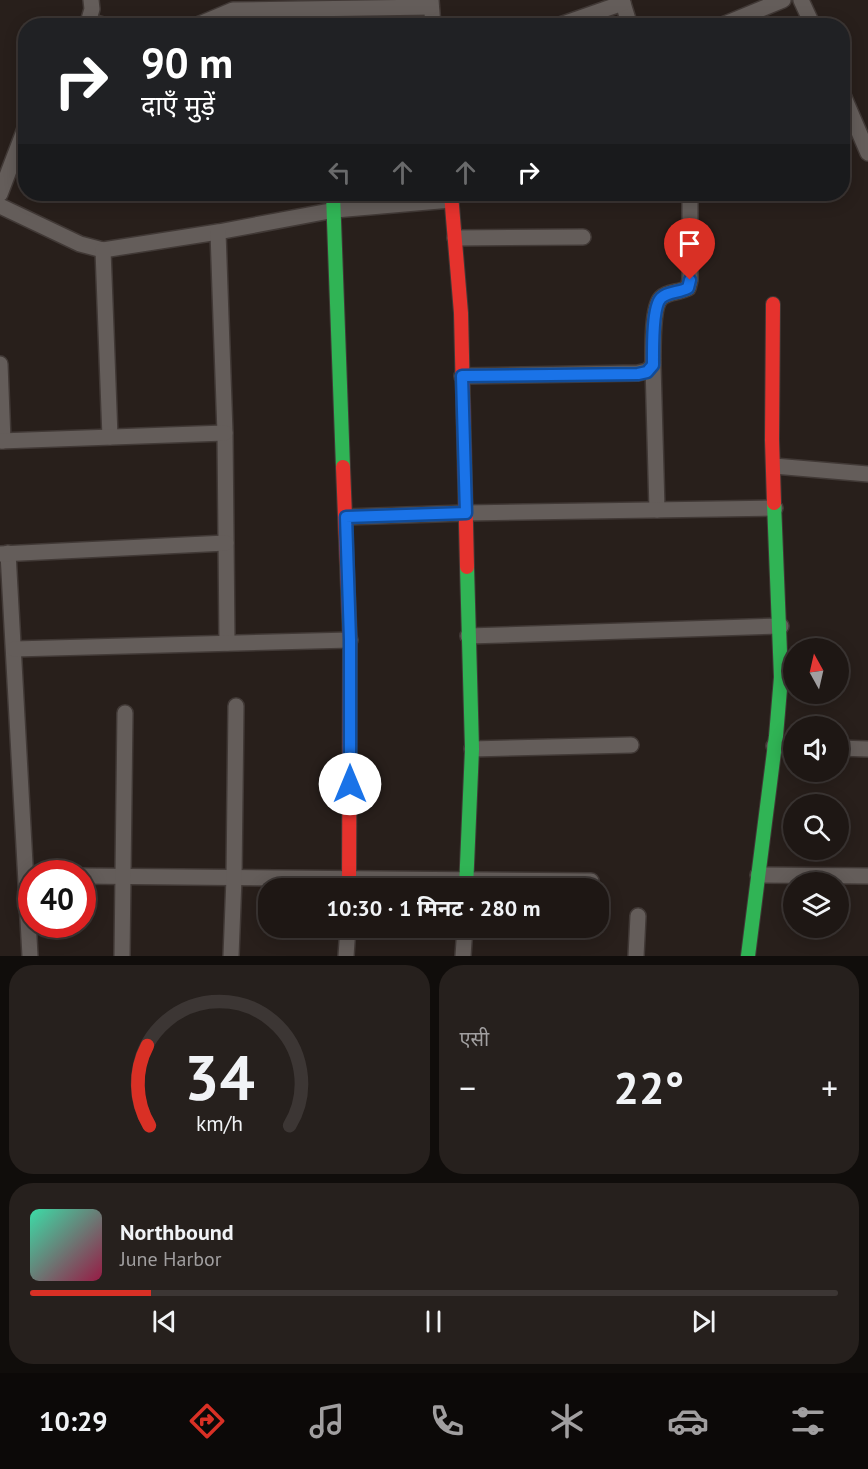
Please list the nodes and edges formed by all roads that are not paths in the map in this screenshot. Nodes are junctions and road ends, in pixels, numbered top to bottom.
1 (91, 0) edge
2 (801, 0) edge
3 (778, 1) edge
4 (622, 2) edge
5 (431, 3) edge
6 (315, 9) junction
7 (89, 18) edge
8 (211, 18) edge
9 (316, 18) edge
10 (432, 18) edge
11 (578, 18) edge
12 (627, 18) edge
13 (739, 18) edge
14 (809, 18) edge
15 (855, 118) edge
16 (18, 149) edge
17 (868, 153) edge
18 (0, 194) edge
19 (334, 201) edge
20 (415, 201) edge
21 (451, 201) edge
22 (690, 201) edge
23 (0, 206) edge
24 (335, 210) junction
25 (218, 232) junction
26 (583, 237) dead end
27 (455, 238) junction
28 (103, 250) junction
29 (773, 304) dead end
30 (0, 364) edge
31 (653, 365) junction
32 (462, 376) junction
33 (225, 433) junction
34 (110, 438) junction
35 (1, 441) edge
36 (774, 466) junction
37 (868, 474) edge
38 (775, 508) junction
39 (657, 510) junction
40 (466, 513) junction
41 (346, 517) junction
42 (226, 543) junction
43 (4, 553) edge
44 (781, 626) junction
45 (468, 636) junction
46 (350, 640) junction
47 (227, 643) junction
48 (14, 649) junction
49 (236, 706) dead end
50 (125, 713) dead end
51 (631, 745) dead end
52 (774, 746) junction
53 (783, 746) edge
54 (849, 748) edge
55 (472, 749) junction
56 (868, 749) edge
57 (28, 860) edge
58 (758, 875) junction
59 (96, 876) edge
60 (124, 876) junction
61 (868, 876) edge
62 (234, 878) junction
63 (350, 878) edge
64 (466, 878) edge
65 (258, 879) edge
66 (638, 916) dead end
67 (30, 938) edge
68 (347, 938) edge
69 (465, 938) edge
70 (30, 956) edge
71 (122, 956) edge
72 (231, 956) edge
73 (346, 956) edge
74 (464, 956) edge
75 (636, 956) edge
76 (748, 956) edge

1 - 7 street
2 - 14 street
3 - 13 street
4 - 11 street
4 - 12 street
5 - 6 street
5 - 10 street
6 - 8 street
6 - 9 street
15 - 17 street
16 - 18 street
19 - 24 street
20 - 24 street
21 - 27 street
22 - 31 street
23 - 28 street
24 - 25 street
24 - 41 street
25 - 28 street
25 - 33 street
26 - 27 street
27 - 32 street
28 - 34 street
29 - 36 street
30 - 35 street
31 - 32 street
31 - 39 street
32 - 40 street
33 - 34 street
33 - 42 street
34 - 35 street
36 - 37 street
36 - 38 street
38 - 39 street
38 - 44 street
39 - 40 street
40 - 41 street
40 - 45 street
41 - 46 street
42 - 43 street
42 - 47 street
43 - 48 street
44 - 45 street
44 - 52 street
45 - 55 street
46 - 47 street
46 - 63 street
47 - 48 street
48 - 57 street
49 - 62 street
50 - 60 street
51 - 55 street
52 - 53 street
52 - 58 street
54 - 56 street
55 - 64 street
58 - 61 street
58 - 76 street
59 - 60 street
60 - 62 street
60 - 71 street
62 - 65 street
62 - 72 street
66 - 75 street
67 - 70 street
68 - 73 street
69 - 74 street

